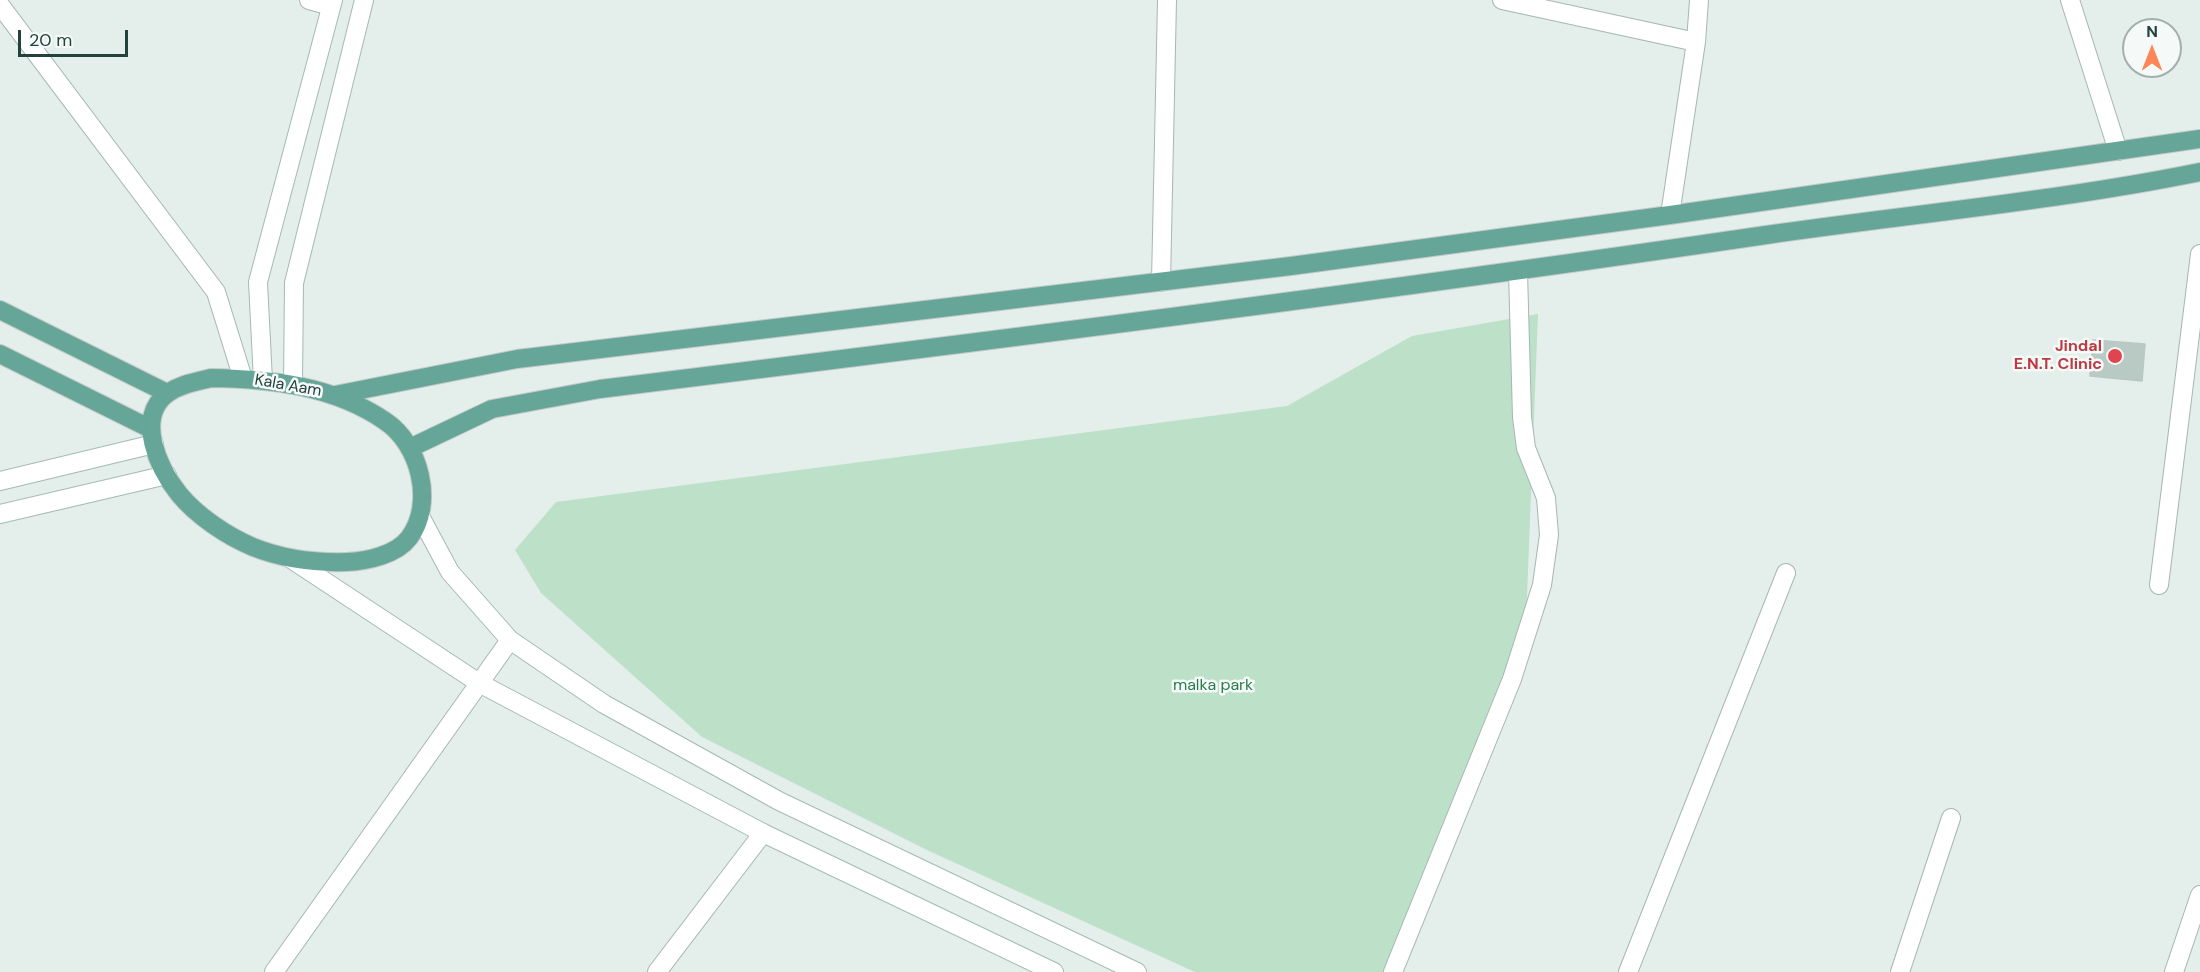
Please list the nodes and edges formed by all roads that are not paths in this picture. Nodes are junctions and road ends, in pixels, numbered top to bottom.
1 (309, 0) edge
2 (364, 0) edge
3 (1167, 0) edge
4 (1502, 0) edge
5 (1699, 0) edge
6 (2070, 0) edge
7 (332, 3) edge
8 (0, 4) edge
9 (1696, 42) junction
10 (2200, 139) edge
11 (2118, 151) junction
12 (2200, 172) edge
13 (1670, 216) junction
14 (2200, 254) edge
15 (1518, 272) junction
16 (1161, 282) junction
17 (0, 310) edge
18 (0, 354) edge
19 (243, 379) junction
20 (263, 381) junction
21 (293, 384) junction
22 (167, 393) junction
23 (335, 395) junction
24 (153, 437) junction
25 (410, 448) junction
26 (167, 475) junction
27 (0, 481) edge
28 (0, 514) edge
29 (421, 518) junction
30 (291, 559) junction
31 (1786, 573) dead end
32 (2159, 585) dead end
33 (510, 640) junction
34 (479, 683) junction
35 (1951, 818) dead end
36 (763, 833) junction
37 (2200, 895) edge
38 (274, 972) edge
39 (657, 972) edge
40 (1054, 972) edge
41 (1137, 972) edge
42 (1393, 972) edge
43 (1628, 972) edge
44 (1900, 972) edge
45 (2174, 972) edge

1 - 7 street
2 - 21 street
3 - 16 street
4 - 9 street
5 - 9 street
6 - 11 street
7 - 20 street
8 - 19 street
9 - 13 street
10 - 11 main road
11 - 13 main road
12 - 15 main road
13 - 16 main road
14 - 32 street
15 - 25 main road
15 - 42 street
16 - 23 main road
17 - 22 main road
18 - 24 main road
19 - 20 main road, Kala Aam
19 - 22 main road, Kala Aam
20 - 21 main road, Kala Aam
21 - 23 main road, Kala Aam
22 - 24 main road
23 - 25 main road, Kala Aam
24 - 26 main road
24 - 27 street
25 - 29 main road, Kala Aam
26 - 28 street
26 - 30 main road
29 - 30 main road
29 - 33 street
30 - 34 street
31 - 43 street
33 - 34 street
33 - 41 street
34 - 36 street
34 - 38 street
35 - 44 street
36 - 39 street
36 - 40 street
37 - 45 street

